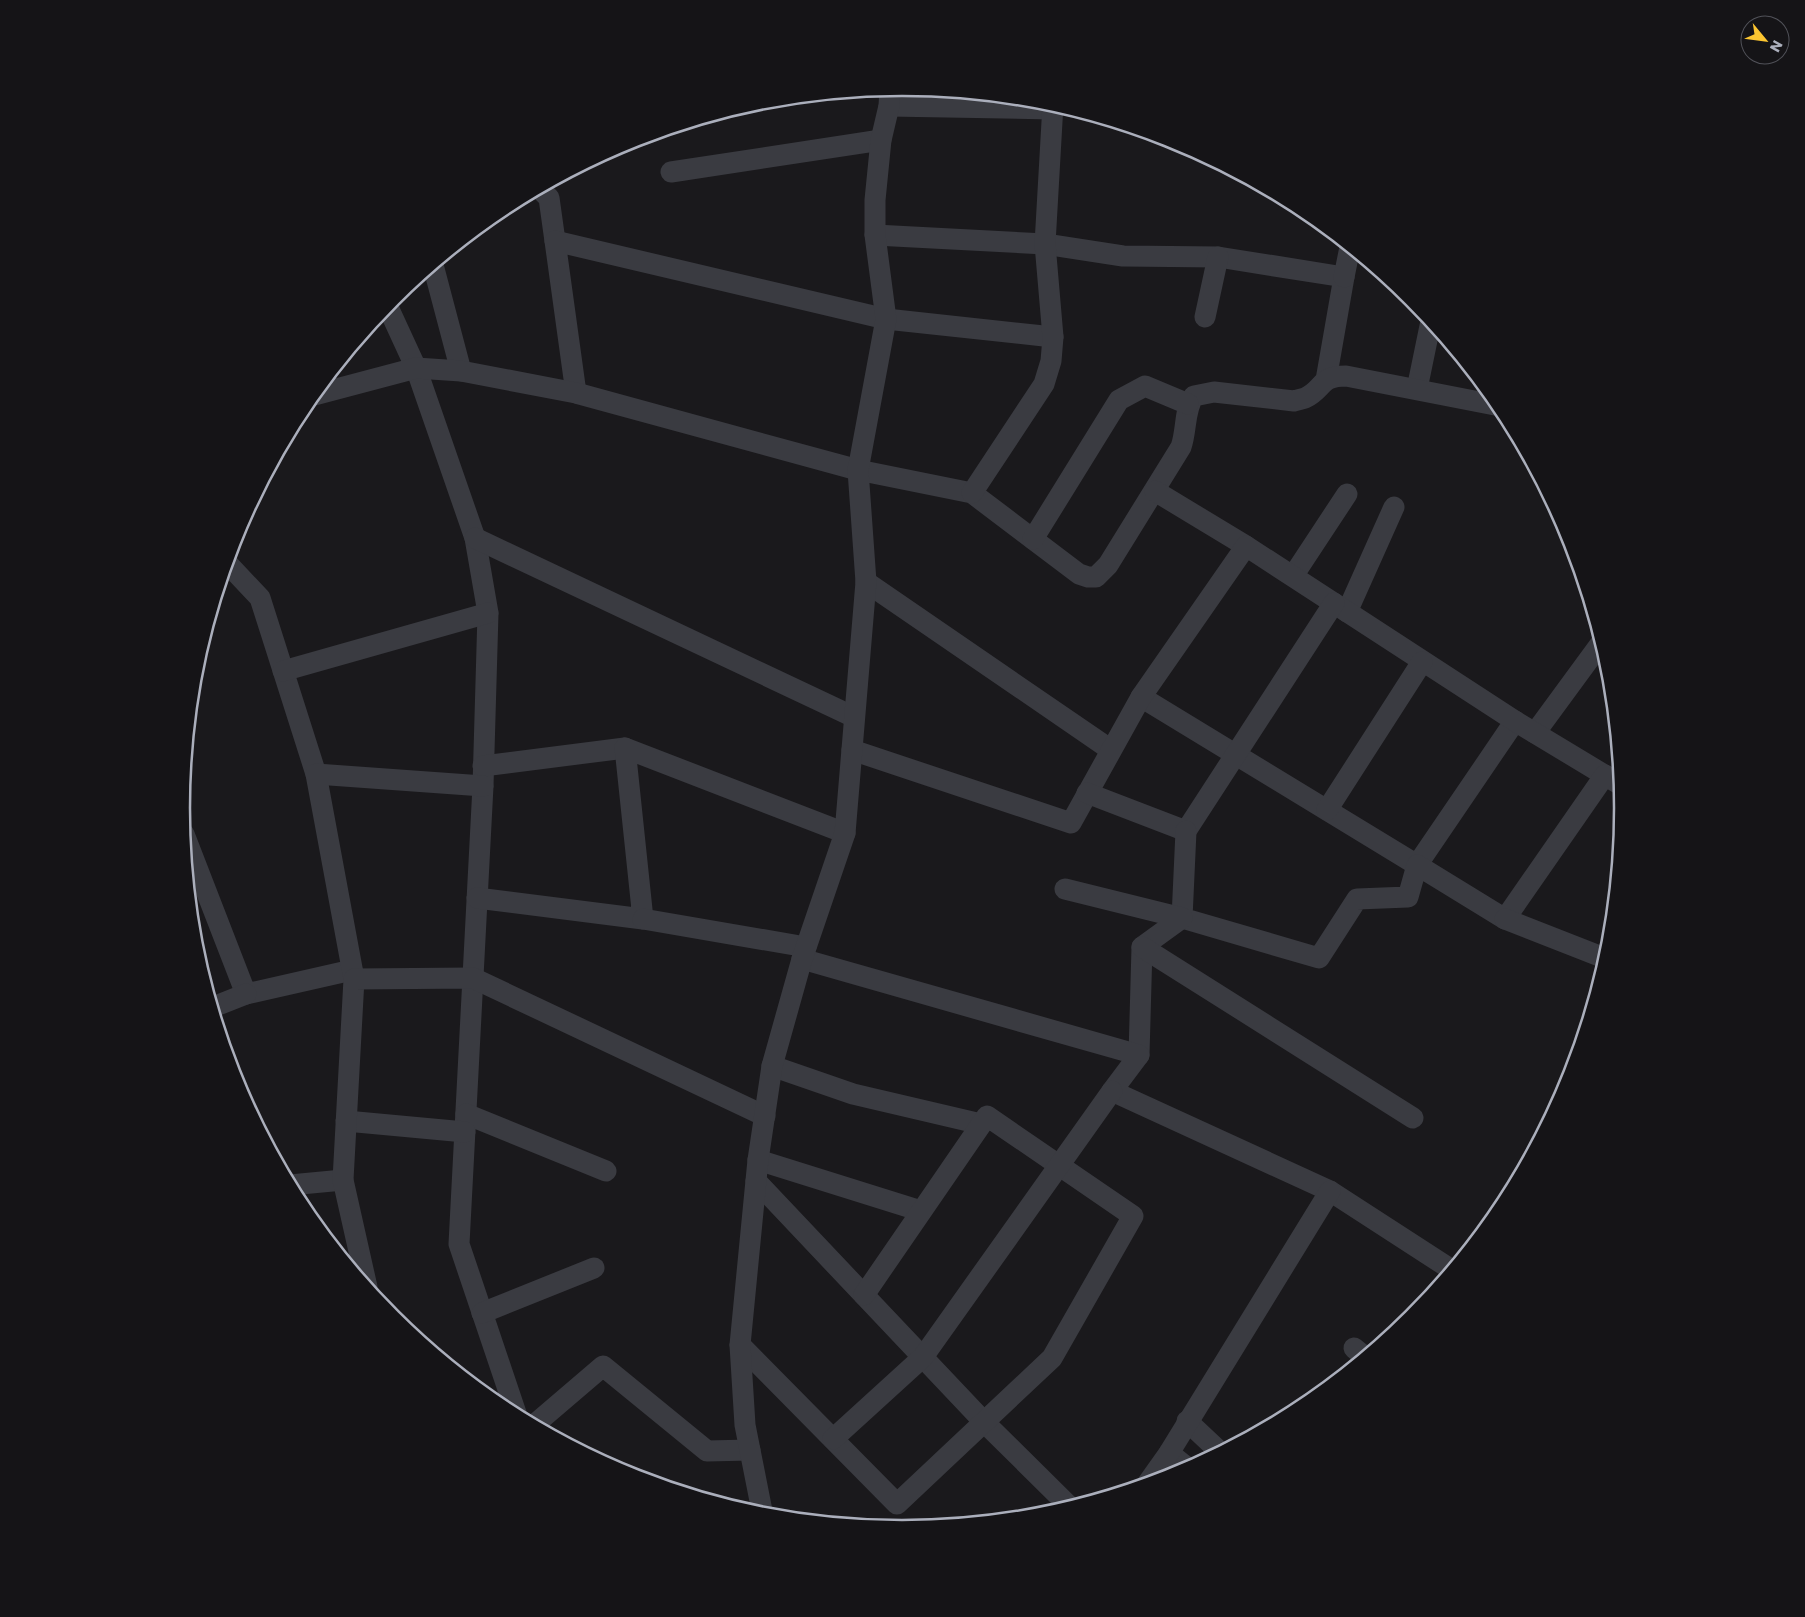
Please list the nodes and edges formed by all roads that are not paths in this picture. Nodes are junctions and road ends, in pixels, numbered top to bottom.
1 (889, 98) edge
2 (1010, 105) edge
3 (1054, 113) edge
4 (881, 140) junction
5 (671, 172) dead end
6 (544, 193) edge
7 (875, 236) junction
8 (555, 241) junction
9 (1045, 244) junction
10 (1349, 254) edge
11 (1218, 257) junction
12 (435, 272) edge
13 (1344, 277) junction
14 (391, 314) edge
15 (1205, 317) dead end
16 (886, 319) junction
17 (1429, 330) edge
18 (1053, 337) junction
19 (416, 368) junction
20 (461, 371) junction
21 (1326, 380) junction
22 (1417, 389) junction
23 (325, 392) edge
24 (576, 393) junction
25 (1188, 404) junction
26 (1488, 404) edge
27 (858, 470) junction
28 (1155, 490) junction
29 (972, 493) junction
30 (1347, 494) dead end
31 (1394, 507) dead end
32 (474, 538) junction
33 (1033, 539) junction
34 (1246, 546) junction
35 (232, 568) edge
36 (1293, 576) junction
37 (866, 582) junction
38 (1341, 607) junction
39 (488, 613) junction
40 (1596, 650) edge
41 (1422, 662) junction
42 (283, 671) junction
43 (1141, 697) junction
44 (854, 717) junction
45 (1515, 721) junction
46 (1535, 733) junction
47 (625, 748) junction
48 (852, 750) junction
49 (1111, 750) junction
50 (1235, 754) junction
51 (316, 774) junction
52 (483, 776) junction
53 (1614, 779) edge
54 (1614, 785) edge
55 (1087, 792) junction
56 (1327, 810) junction
57 (1186, 831) junction
58 (845, 833) junction
59 (192, 852) edge
60 (1417, 865) junction
61 (1065, 889) dead end
62 (477, 898) junction
63 (1182, 918) junction
64 (643, 919) junction
65 (1505, 919) junction
66 (1142, 947) junction
67 (804, 953) junction
68 (1599, 956) edge
69 (353, 975) junction
70 (473, 978) junction
71 (246, 994) junction
72 (218, 1005) edge
73 (1139, 1055) junction
74 (772, 1066) junction
75 (1112, 1091) junction
76 (765, 1116) junction
77 (1413, 1118) dead end
78 (346, 1121) junction
79 (466, 1123) junction
80 (981, 1124) junction
81 (758, 1160) junction
82 (1059, 1166) junction
83 (606, 1171) dead end
84 (343, 1180) junction
85 (756, 1181) junction
86 (298, 1184) edge
87 (1330, 1191) junction
88 (921, 1211) junction
89 (1447, 1267) edge
90 (594, 1268) dead end
91 (364, 1275) edge
92 (864, 1295) junction
93 (482, 1313) junction
94 (740, 1345) junction
95 (923, 1358) junction
96 (512, 1404) edge
97 (539, 1421) edge
98 (1187, 1421) junction
99 (985, 1423) junction
100 (833, 1439) junction
101 (1216, 1448) edge
102 (750, 1450) junction
103 (1169, 1453) junction
104 (1182, 1464) edge
105 (1154, 1475) edge
106 (1064, 1502) edge
107 (761, 1506) edge

1 - 2 street
1 - 4 street
3 - 9 street
4 - 5 street
4 - 7 street
6 - 8 street
7 - 9 street
7 - 16 street
8 - 16 street
8 - 24 street
9 - 11 street
9 - 18 street
10 - 13 street
11 - 13 street
11 - 15 street
12 - 20 street
13 - 21 street
14 - 19 street
16 - 18 street
16 - 27 street
17 - 22 street
18 - 29 street
19 - 20 street
19 - 23 street
19 - 32 street
20 - 24 street
21 - 22 street
21 - 25 street
22 - 26 street
24 - 27 street
25 - 28 street
25 - 33 street
27 - 29 street
27 - 37 street
28 - 33 street
28 - 34 street
29 - 33 street
30 - 36 street
31 - 38 street
32 - 39 street
32 - 44 street
34 - 36 street
34 - 43 street
35 - 42 street
36 - 38 street
37 - 44 street
37 - 49 street
38 - 41 street
38 - 50 street
39 - 42 street
39 - 52 street
40 - 46 street
41 - 45 street
41 - 56 street
42 - 51 street
43 - 49 street
43 - 50 street
44 - 48 street
45 - 46 street
45 - 60 street
46 - 53 street
47 - 52 street
47 - 58 street
47 - 64 street
48 - 55 street
48 - 58 street
49 - 55 street
50 - 56 street
50 - 57 street
51 - 52 street
51 - 69 street
52 - 62 street
54 - 65 street
55 - 57 street
56 - 60 street
57 - 63 street
58 - 67 street
59 - 71 street
60 - 63 street
60 - 65 street
61 - 63 street
62 - 64 street
62 - 70 street
63 - 66 street
64 - 67 street
65 - 68 street
66 - 73 street
66 - 77 street
67 - 73 street
67 - 74 street
69 - 70 street
69 - 71 street
69 - 78 street
70 - 76 street
70 - 79 street
71 - 72 street
73 - 75 street
74 - 76 street
74 - 80 street
75 - 82 street
75 - 87 street
76 - 81 street
78 - 79 street
78 - 84 street
79 - 83 street
79 - 93 street
80 - 82 street
80 - 88 street
81 - 85 street
81 - 88 street
82 - 95 street
82 - 99 street
84 - 86 street
84 - 91 street
85 - 92 street
85 - 94 street
87 - 89 street
87 - 98 street
88 - 92 street
90 - 93 street
92 - 95 street
93 - 96 street
94 - 100 street
94 - 102 street
95 - 99 street
95 - 100 street
97 - 102 street
98 - 101 street
98 - 103 street
99 - 100 street
99 - 106 street
102 - 107 street
103 - 104 street
103 - 105 street

